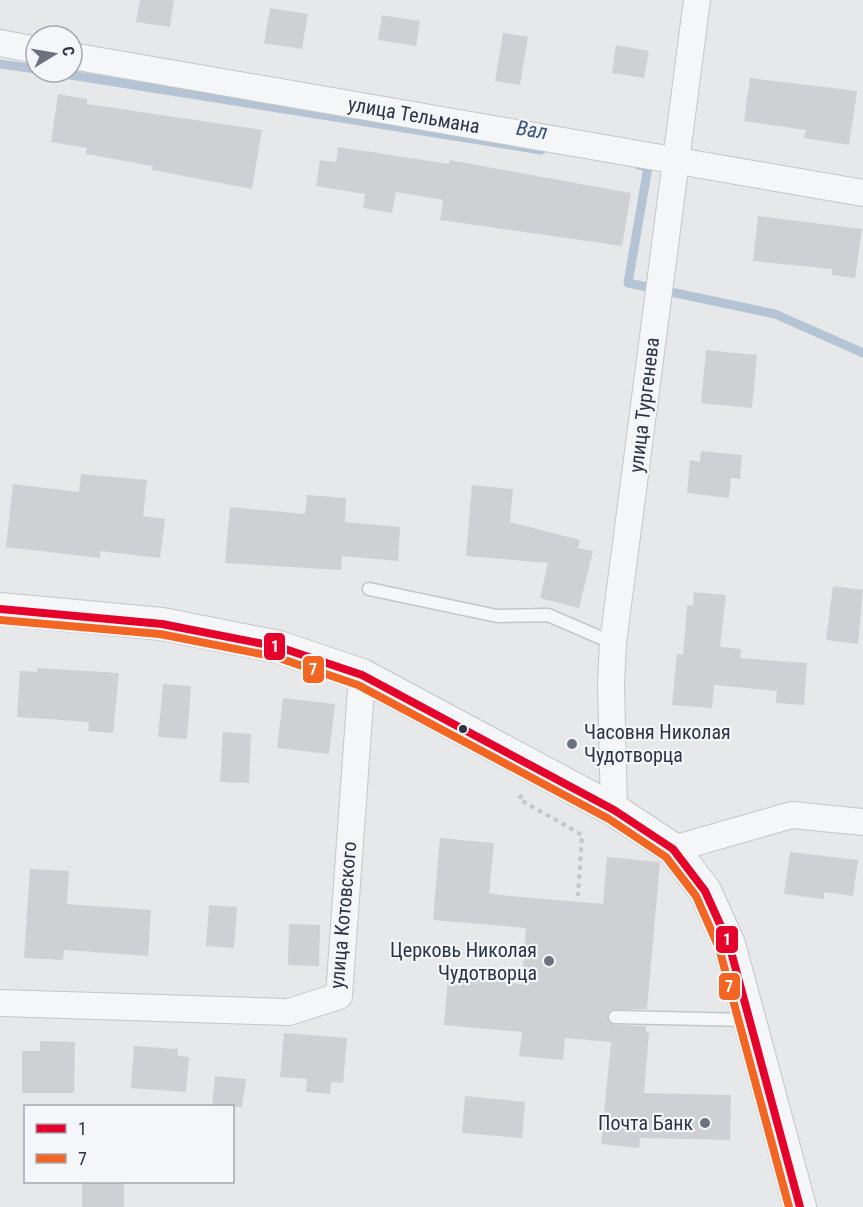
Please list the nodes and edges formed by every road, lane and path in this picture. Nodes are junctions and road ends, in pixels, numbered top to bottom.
1 (697, 0) edge
2 (0, 43) edge
3 (24, 48) edge
4 (84, 58) edge
5 (676, 161) junction
6 (863, 193) edge
7 (369, 589) dead end
8 (0, 609) edge
9 (613, 643) junction
10 (362, 675) junction
11 (614, 810) junction
12 (863, 822) edge
13 (673, 849) junction
14 (0, 1003) edge
15 (615, 1017) dead end
16 (749, 1020) junction
17 (800, 1207) edge

1 - 5 street, улица Тургенева
2 - 3 street
4 - 5 street, улица Тельмана
5 - 6 street, улица Тельмана
5 - 9 street, улица Тургенева
7 - 9 lane
8 - 10 street
9 - 11 street, улица Тургенева
10 - 11 street
10 - 14 street, улица Котовского
11 - 13 street
12 - 13 street
13 - 16 street
15 - 16 lane
16 - 17 street

